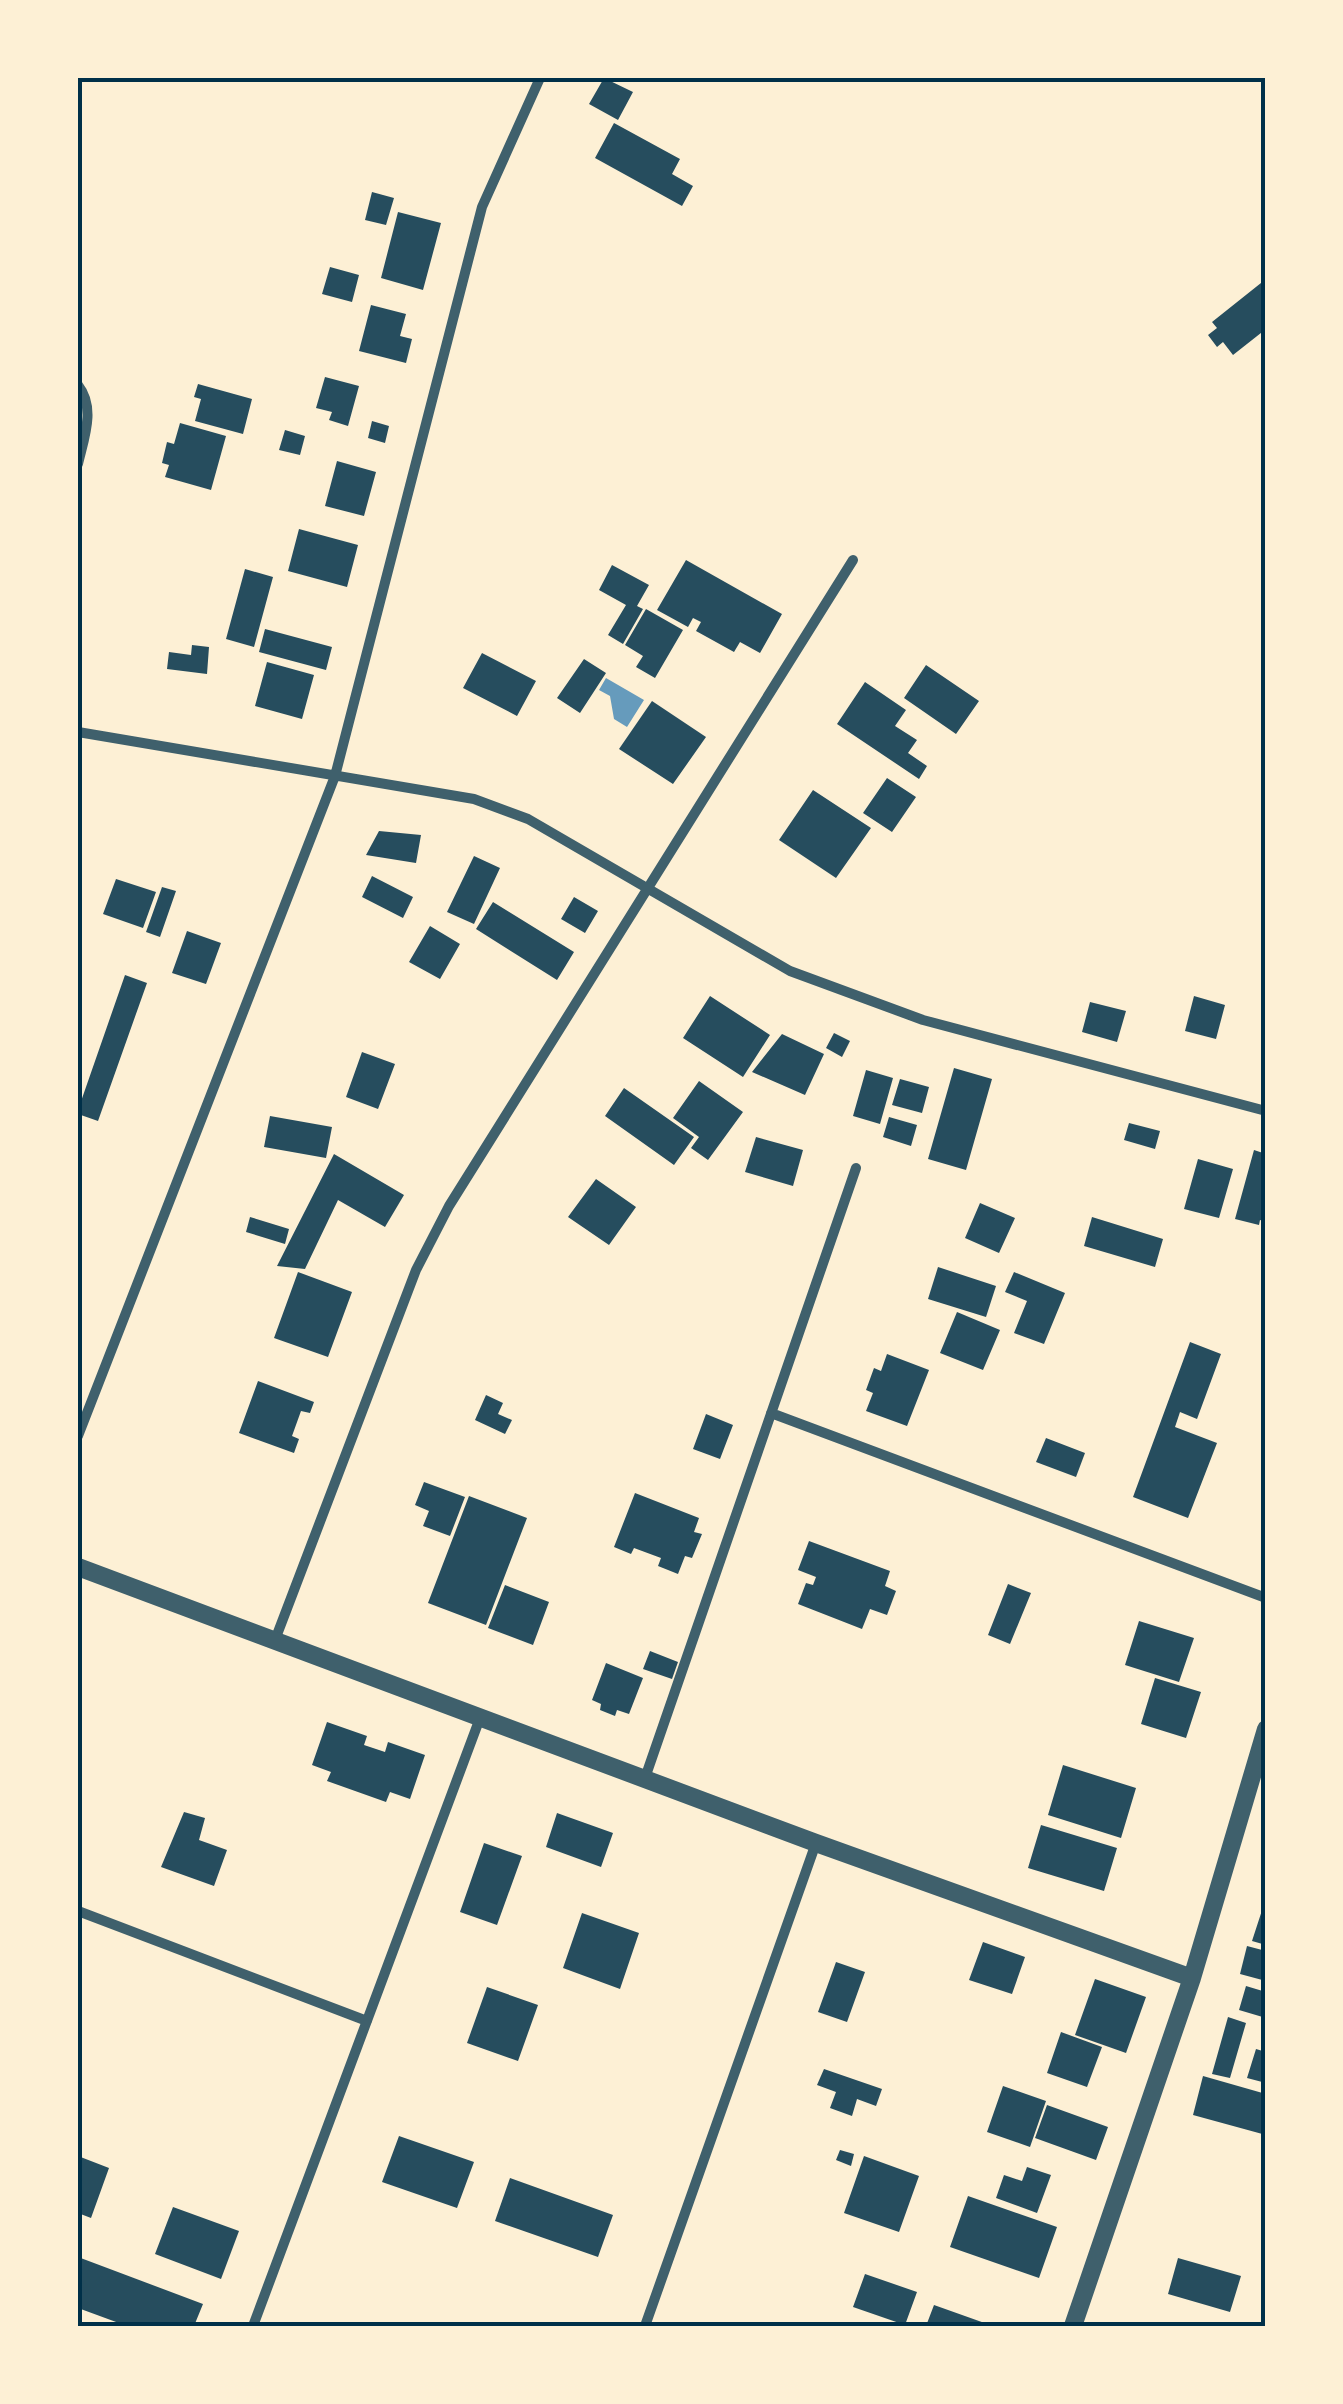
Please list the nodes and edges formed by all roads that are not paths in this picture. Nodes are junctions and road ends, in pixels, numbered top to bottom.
1 (540, 78) edge
2 (80, 387) edge
3 (78, 464) edge
4 (852, 560) dead end
5 (78, 732) edge
6 (335, 776) junction
7 (647, 889) junction
8 (1266, 1111) edge
9 (856, 1168) dead end
10 (771, 1414) junction
11 (78, 1436) edge
12 (78, 1567) edge
13 (1266, 1598) edge
14 (275, 1640) junction
15 (480, 1718) junction
16 (1266, 1729) edge
17 (645, 1778) junction
18 (816, 1843) junction
19 (78, 1912) edge
20 (1192, 1978) junction
21 (367, 2021) junction
22 (253, 2326) edge
23 (645, 2326) edge
24 (1073, 2326) edge

1 - 6 street
2 - 3 street
4 - 7 street
5 - 6 street
6 - 7 street
6 - 11 street
7 - 8 street
7 - 14 street
9 - 10 street
10 - 13 street
10 - 17 street
12 - 14 street
14 - 15 street
15 - 17 street
15 - 21 street
16 - 20 street
17 - 18 street
18 - 20 street
18 - 23 street
19 - 21 street
20 - 24 street
21 - 22 street

